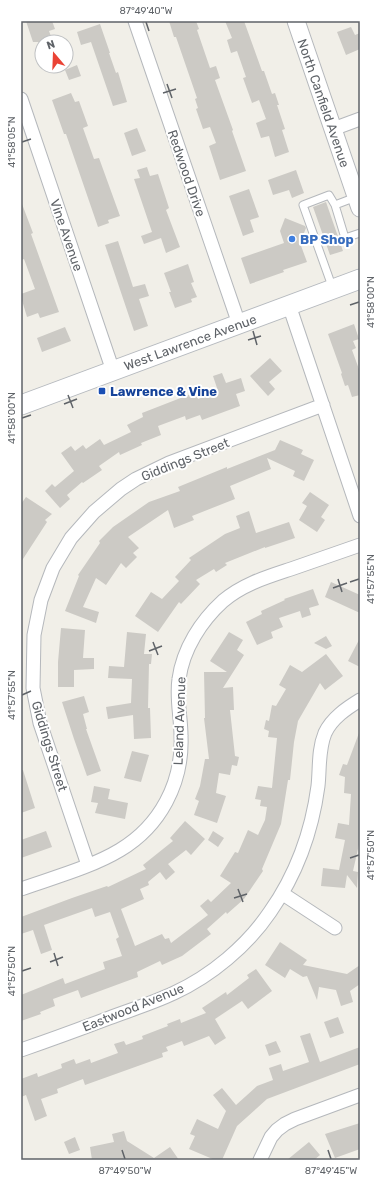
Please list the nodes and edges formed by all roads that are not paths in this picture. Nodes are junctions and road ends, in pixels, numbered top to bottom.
1 (135, 21) edge
2 (296, 21) edge
3 (21, 99) edge
4 (360, 119) edge
5 (333, 129) junction
6 (358, 196) edge
7 (335, 205) junction
8 (360, 233) edge
9 (360, 279) edge
10 (334, 289) junction
11 (289, 306) junction
12 (238, 324) junction
13 (113, 371) junction
14 (21, 405) edge
15 (323, 405) junction
16 (360, 516) edge
17 (360, 545) edge
18 (360, 700) edge
19 (88, 865) junction
20 (21, 889) edge
21 (282, 894) junction
22 (335, 928) dead end
23 (21, 1050) edge
24 (360, 1095) edge
25 (260, 1160) edge

1 - 12 street, Redwood Drive
2 - 5 street, North Canfield Avenue
3 - 13 street, Vine Avenue
4 - 5 street
5 - 6 street, North Canfield Avenue
6 - 7 lane
7 - 8 lane
7 - 10 lane
9 - 10 main road, West Lawrence Avenue
10 - 11 main road, West Lawrence Avenue
11 - 12 main road, West Lawrence Avenue
11 - 15 street
12 - 13 main road, West Lawrence Avenue
13 - 14 main road, West Lawrence Avenue
15 - 16 street
15 - 19 street, Giddings Street
17 - 19 street, Leland Avenue
18 - 21 street, Eastwood Avenue
19 - 20 street, Leland Avenue
21 - 22 street
21 - 23 street, Eastwood Avenue
24 - 25 street

